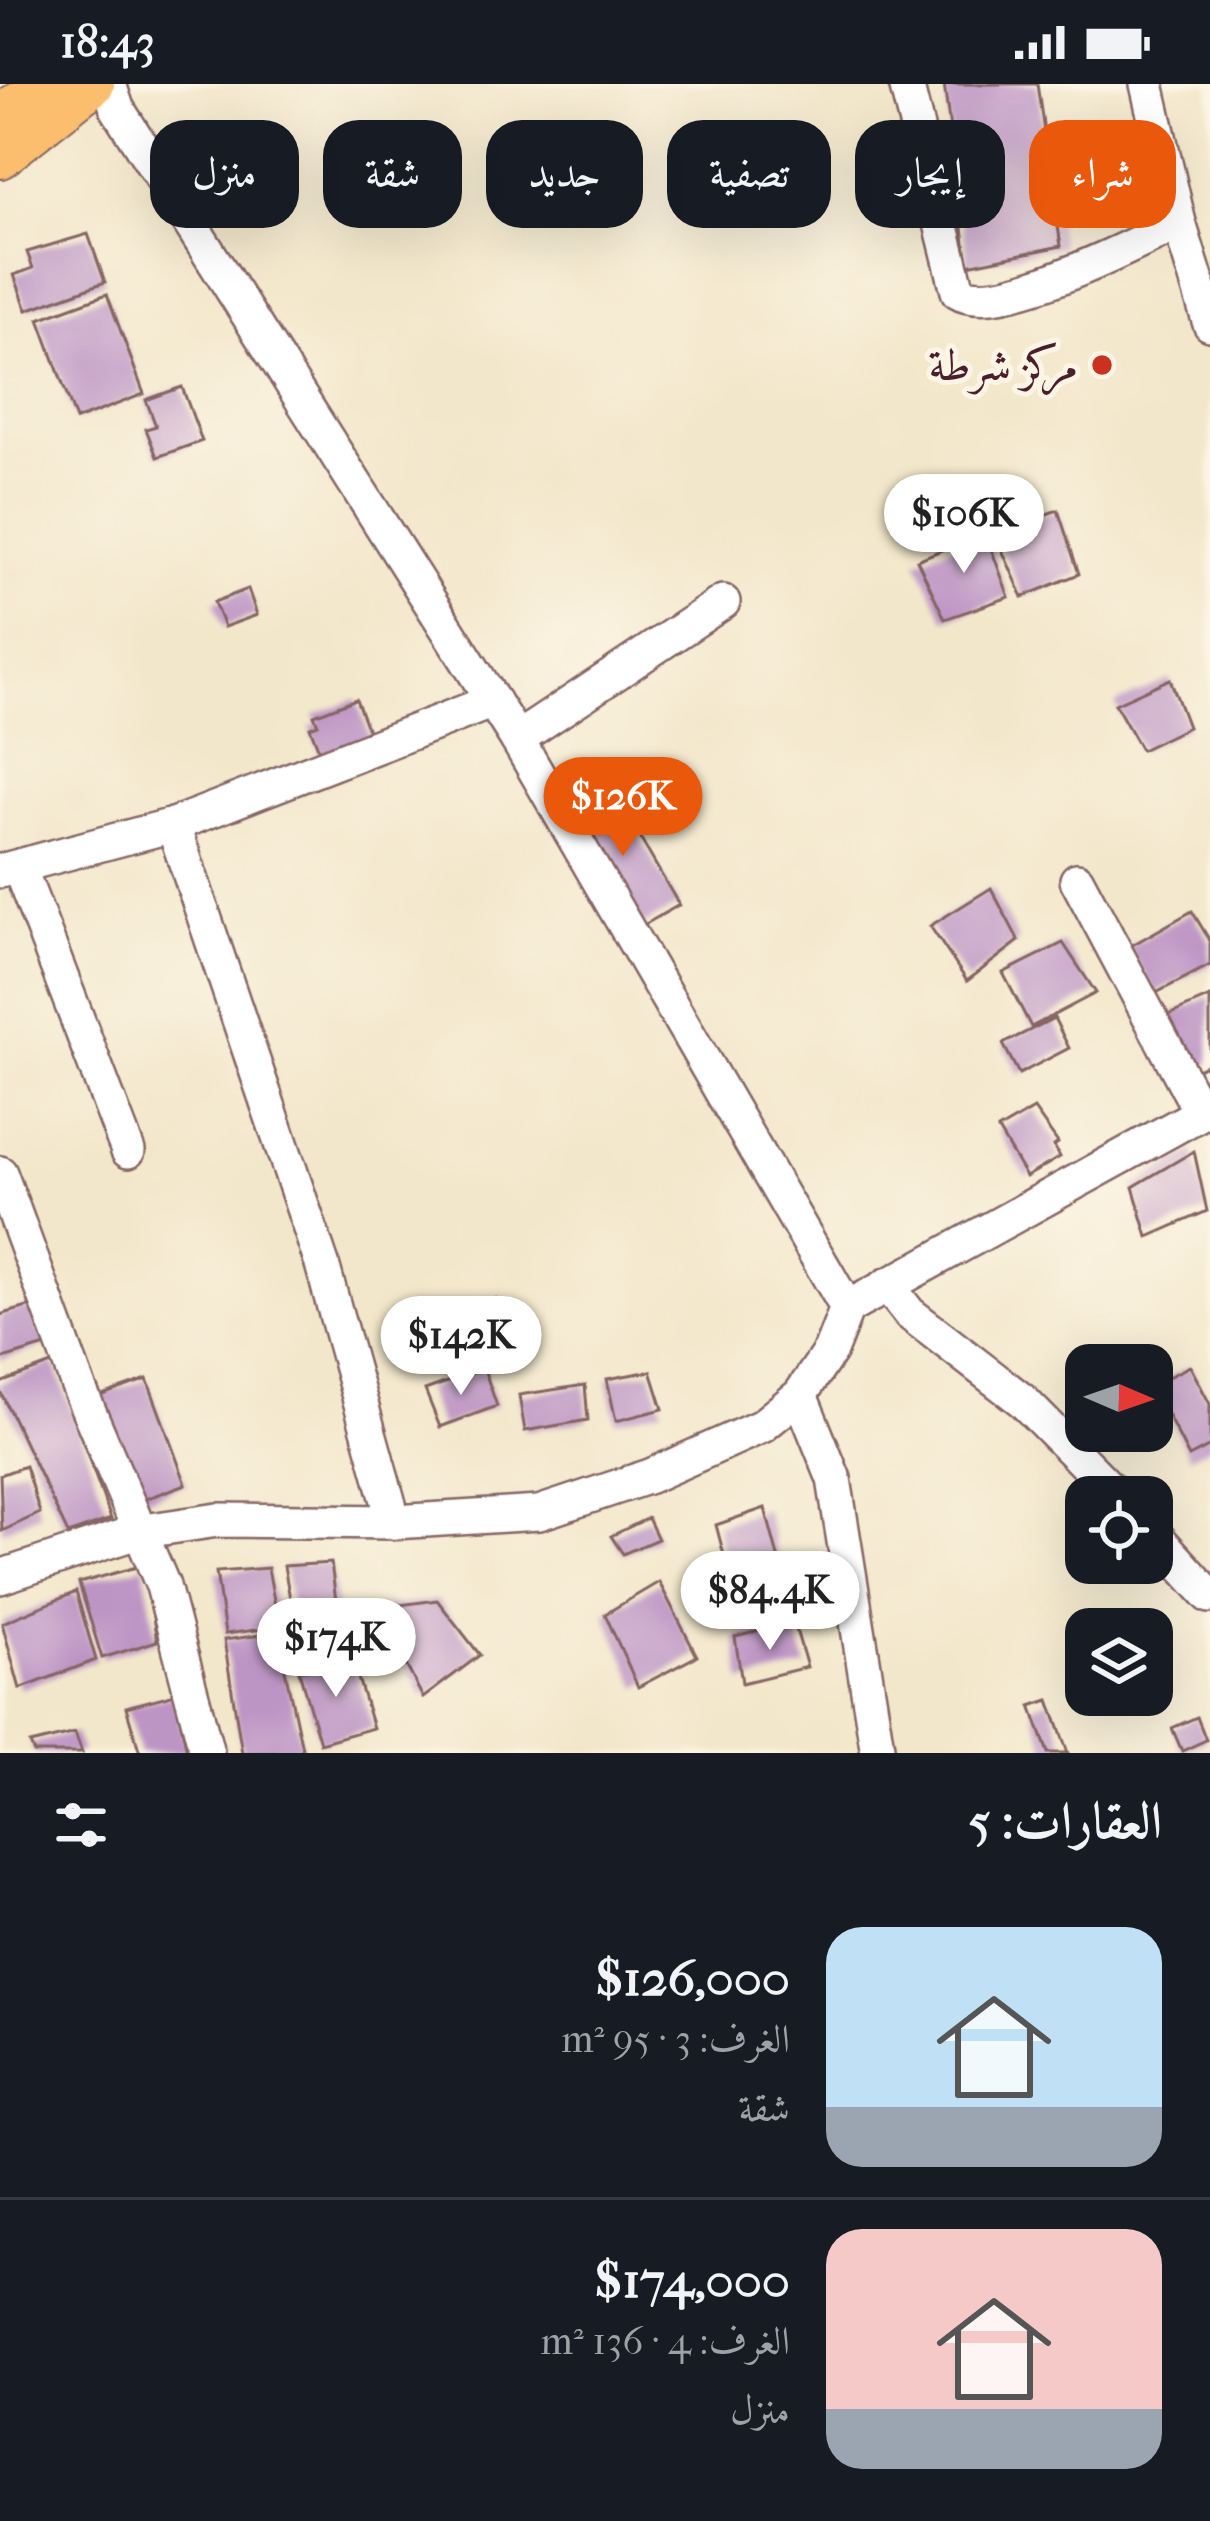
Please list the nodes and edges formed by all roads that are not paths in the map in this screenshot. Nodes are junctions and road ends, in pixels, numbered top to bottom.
1 (906, 84) edge
2 (1147, 84) edge
3 (88, 89) edge
4 (0, 117) edge
5 (0, 158) edge
6 (1179, 223) junction
7 (1210, 324) edge
8 (723, 602) dead end
9 (493, 700) junction
10 (517, 739) junction
11 (173, 826) junction
12 (10, 869) edge
13 (1078, 880) dead end
14 (1206, 1111) edge
15 (128, 1151) dead end
16 (0, 1172) edge
17 (887, 1285) junction
18 (847, 1308) junction
19 (800, 1395) junction
20 (1097, 1476) edge
21 (394, 1522) junction
22 (137, 1532) junction
23 (1173, 1555) edge
24 (0, 1577) edge
25 (1210, 1596) edge
26 (207, 1753) edge
27 (878, 1753) edge

1 - 6 street
2 - 6 street
3 - 4 main road
3 - 5 main road
3 - 9 street
6 - 7 street
8 - 10 street
9 - 10 street
9 - 11 street
10 - 18 street
11 - 12 street
11 - 21 street
12 - 15 street
13 - 14 street
14 - 17 street
16 - 22 street
17 - 18 street
17 - 20 street
18 - 19 street
19 - 21 street
19 - 27 street
21 - 22 street
22 - 24 street
22 - 26 street
23 - 25 street

